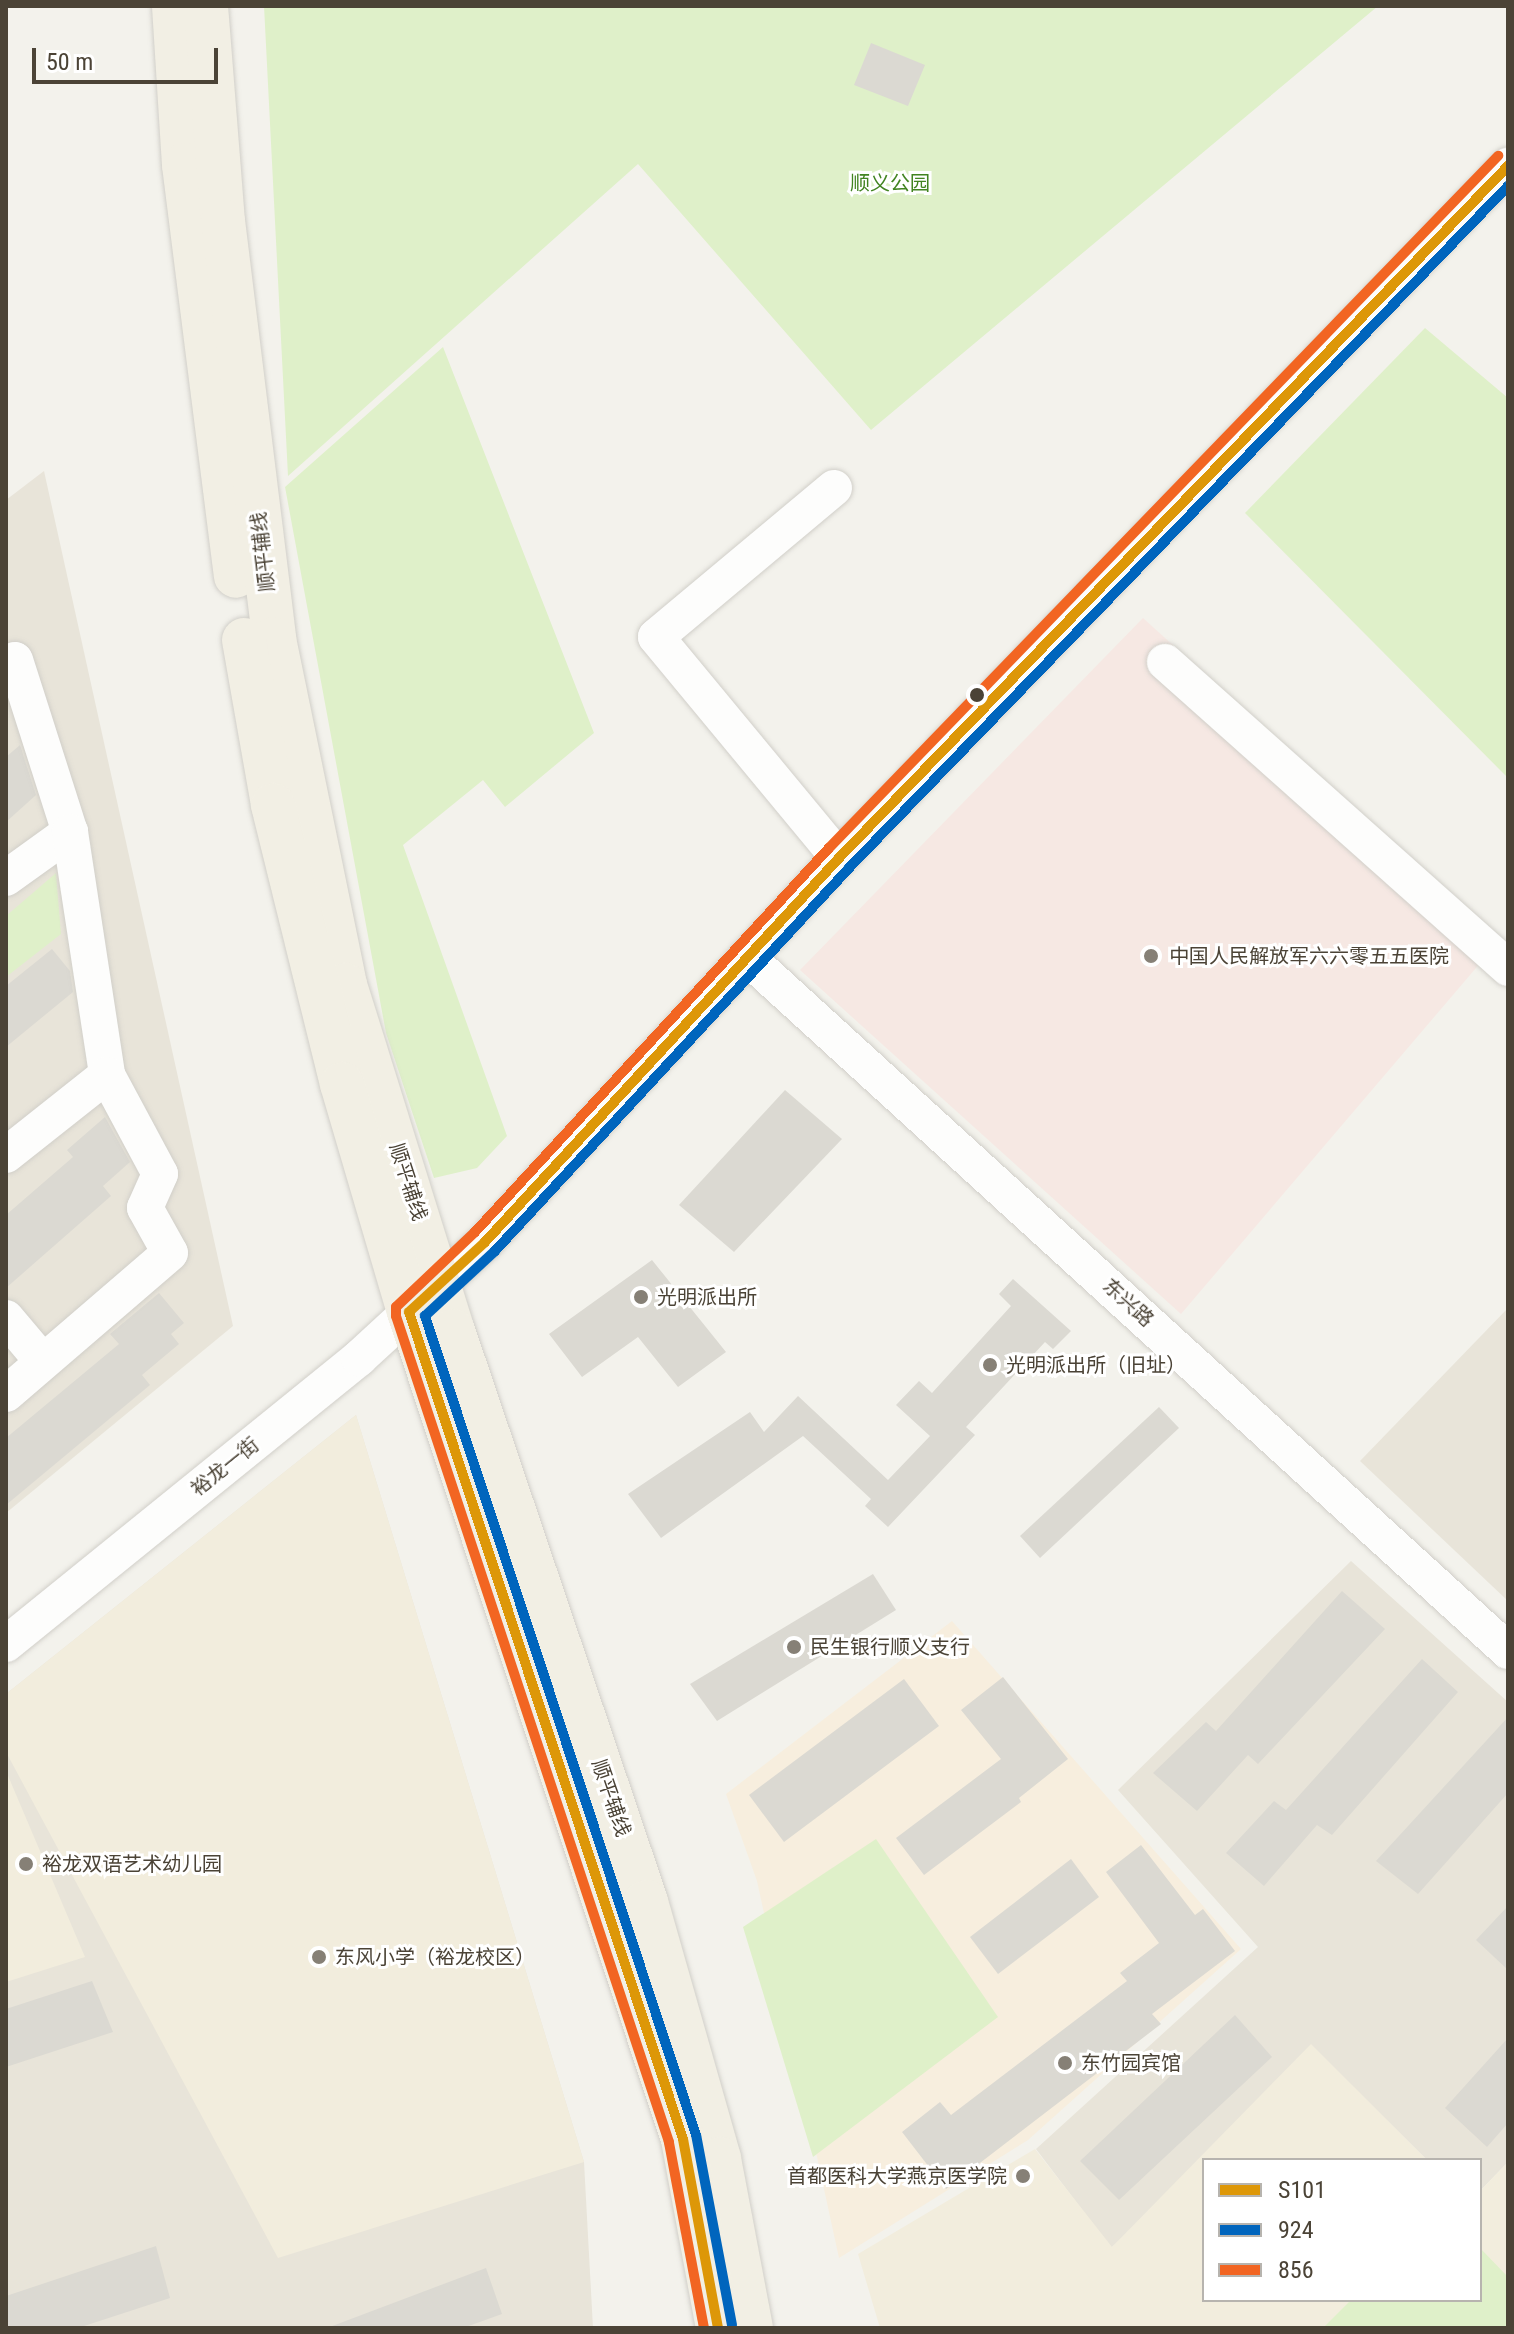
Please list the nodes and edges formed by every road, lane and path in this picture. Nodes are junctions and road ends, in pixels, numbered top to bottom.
1 (174, 6) edge
2 (206, 6) edge
3 (1508, 166) edge
4 (834, 488) dead end
5 (1165, 662) dead end
6 (6, 667) edge
7 (70, 832) junction
8 (839, 858) junction
9 (6, 878) edge
10 (747, 957) junction
11 (1508, 968) edge
12 (107, 1075) junction
13 (6, 1155) edge
14 (424, 1298) junction
15 (6, 1318) edge
16 (43, 1362) junction
17 (6, 1394) edge
18 (6, 1644) edge
19 (1508, 1651) edge
20 (718, 2328) edge
21 (751, 2328) edge

1 - 14 main road, 顺平辅线
2 - 14 main road, 顺平辅线
3 - 8 street, 裕龙一街
4 - 8 street
5 - 11 street
6 - 7 street
7 - 9 street
7 - 12 street
8 - 10 street, 裕龙一街
10 - 14 street, 裕龙一街
10 - 19 street, 东兴路
12 - 13 street
12 - 16 street
14 - 18 street, 裕龙一街
14 - 20 main road, 顺平辅线
14 - 21 main road, 顺平辅线
15 - 16 street
16 - 17 street

